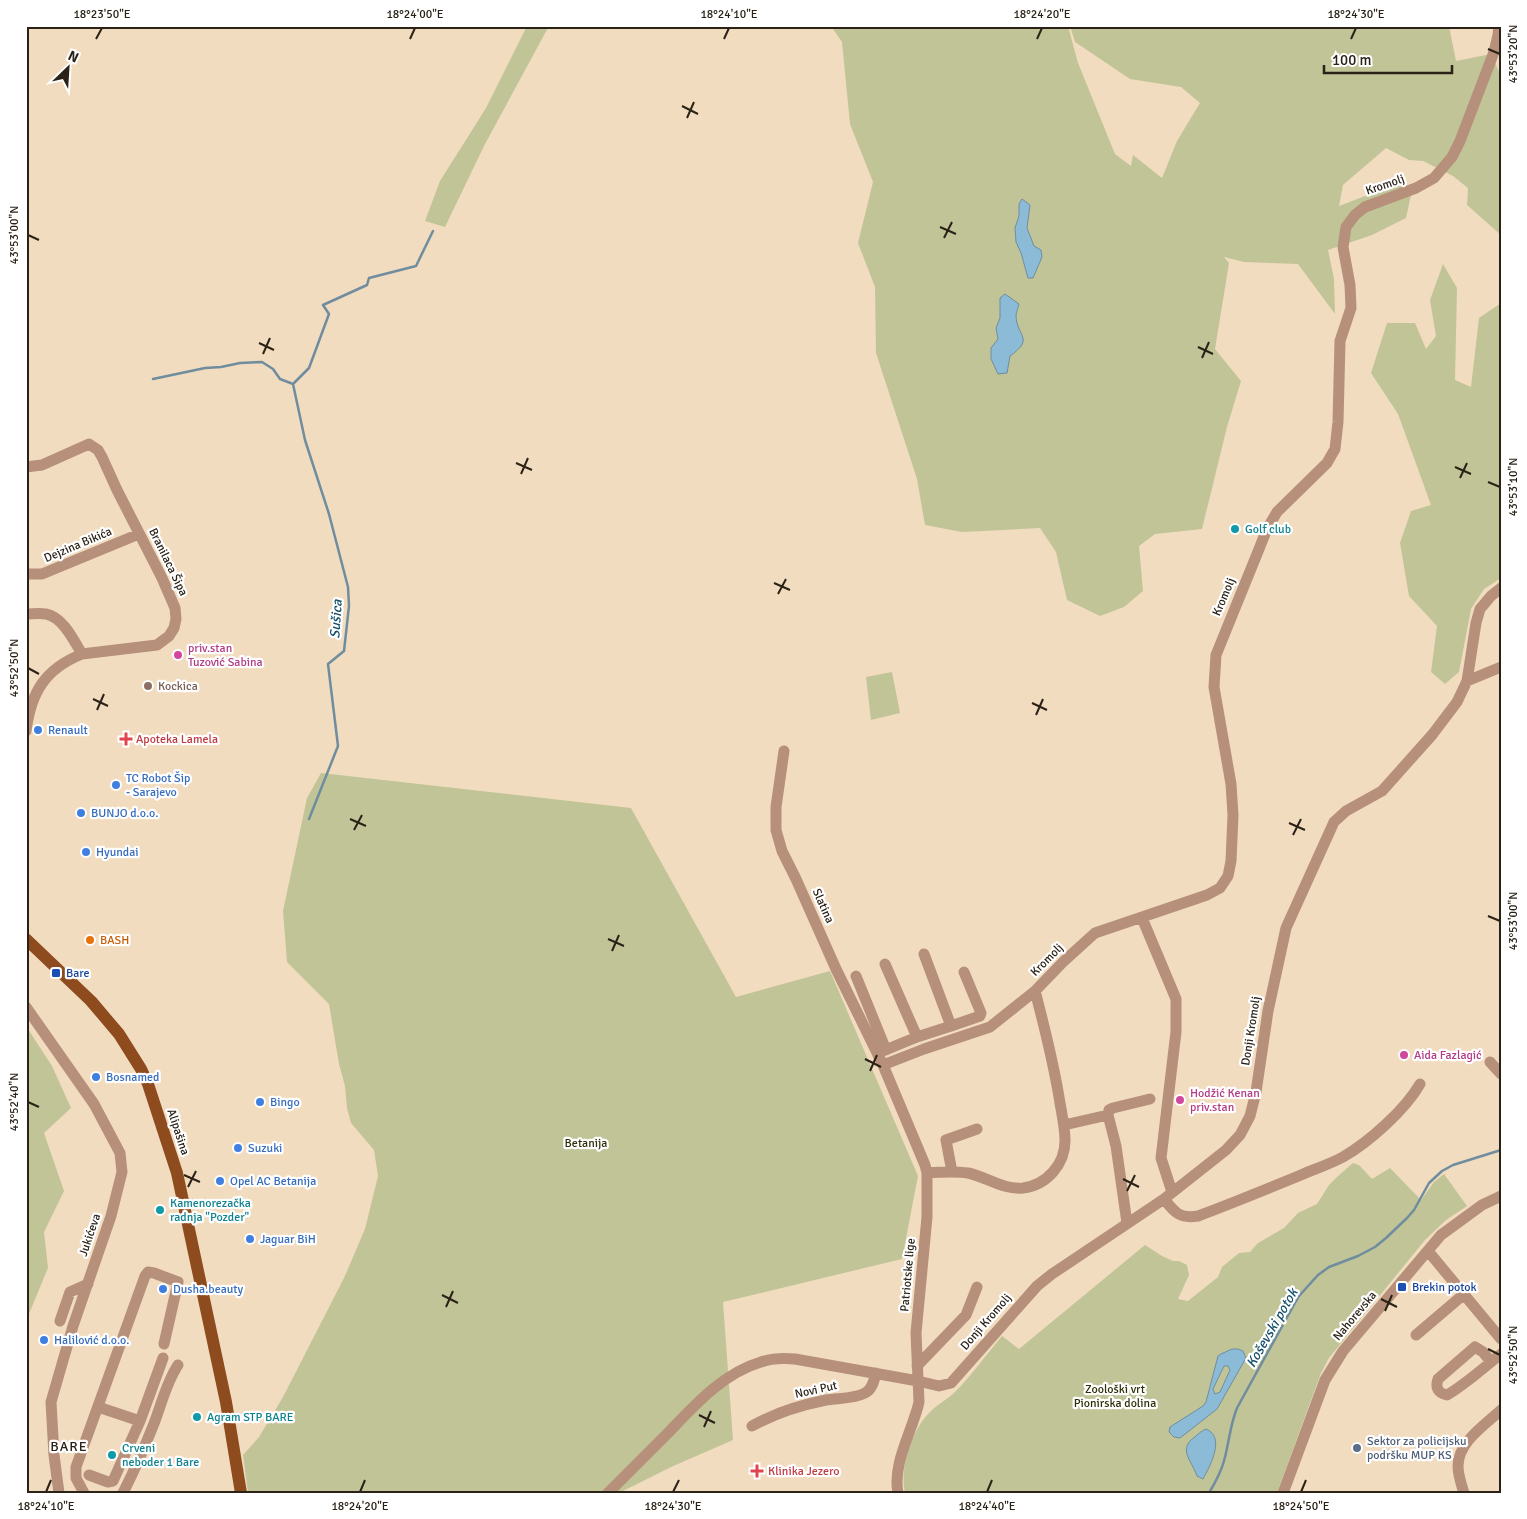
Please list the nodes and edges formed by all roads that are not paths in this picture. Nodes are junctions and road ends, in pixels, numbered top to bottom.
1 (1500, 29) edge
2 (26, 467) edge
3 (139, 534) junction
4 (26, 574) edge
5 (1501, 588) edge
6 (26, 614) edge
7 (82, 654) junction
8 (1501, 667) edge
9 (1467, 682) junction
10 (29, 702) edge
11 (26, 731) edge
12 (784, 751) dead end
13 (1142, 918) junction
14 (26, 939) edge
15 (924, 954) dead end
16 (885, 964) dead end
17 (964, 972) dead end
18 (856, 976) dead end
19 (1035, 992) junction
20 (26, 1007) edge
21 (951, 1026) junction
22 (917, 1037) junction
23 (882, 1052) junction
24 (1490, 1062) dead end
25 (884, 1065) junction
26 (1501, 1074) edge
27 (1420, 1084) dead end
28 (1150, 1099) dead end
29 (1108, 1114) junction
30 (1064, 1125) junction
31 (977, 1129) dead end
32 (952, 1172) junction
33 (927, 1173) junction
34 (1168, 1196) junction
35 (1501, 1196) edge
36 (1127, 1223) junction
37 (1428, 1251) junction
38 (88, 1284) junction
39 (977, 1287) dead end
40 (1463, 1295) junction
41 (60, 1321) dead end
42 (1416, 1335) dead end
43 (1501, 1339) edge
44 (164, 1344) dead end
45 (162, 1358) dead end
46 (1496, 1358) edge
47 (178, 1365) dead end
48 (917, 1366) junction
49 (1450, 1369) junction
50 (876, 1373) junction
51 (918, 1381) junction
52 (1463, 1385) junction
53 (98, 1407) junction
54 (1501, 1410) edge
55 (140, 1421) junction
56 (752, 1426) dead end
57 (89, 1475) dead end
58 (57, 1492) edge
59 (84, 1493) edge
60 (123, 1493) edge
61 (241, 1493) edge
62 (608, 1493) edge
63 (898, 1493) edge
64 (1283, 1493) edge
65 (1464, 1493) edge

1 - 13 street, Kromolj
2 - 3 street, Branilaca Šipa
3 - 4 street, Dejzina Bikića
3 - 7 street, Branilaca Šipa
5 - 9 street, Donji Kromolj
6 - 7 street
7 - 10 street, Branilaca Šipa
8 - 9 street
9 - 34 street, Donji Kromolj
10 - 11 street
12 - 23 street, Slatina
13 - 19 street, Kromolj
13 - 34 street
14 - 61 main road, Alipašina
15 - 21 street
16 - 22 street
17 - 21 street
18 - 23 street
19 - 25 street, Kromolj
19 - 30 street
20 - 38 street, Jukićeva
21 - 22 street
22 - 23 street
23 - 25 street, Slatina
24 - 26 street
25 - 33 street, Patriotske lige
27 - 34 street
28 - 29 street
29 - 30 street
29 - 36 street
30 - 32 street
31 - 32 street
32 - 33 street
33 - 48 street, Patriotske lige
34 - 36 street, Donji Kromolj
35 - 37 street, Nahorevska
36 - 51 street, Donji Kromolj
37 - 40 street
37 - 64 street, Nahorevska
38 - 41 street
38 - 58 street, Jukićeva
39 - 48 street
40 - 42 street
40 - 43 street
44 - 53 street
45 - 55 street
46 - 49 street
46 - 52 street
47 - 60 street
48 - 51 street, Patriotske lige
49 - 52 street
49 - 52 street
50 - 51 street
50 - 56 street, Novi Put
50 - 62 street
51 - 63 street, Patriotske lige
53 - 55 street
53 - 59 street
54 - 65 street
55 - 57 street

